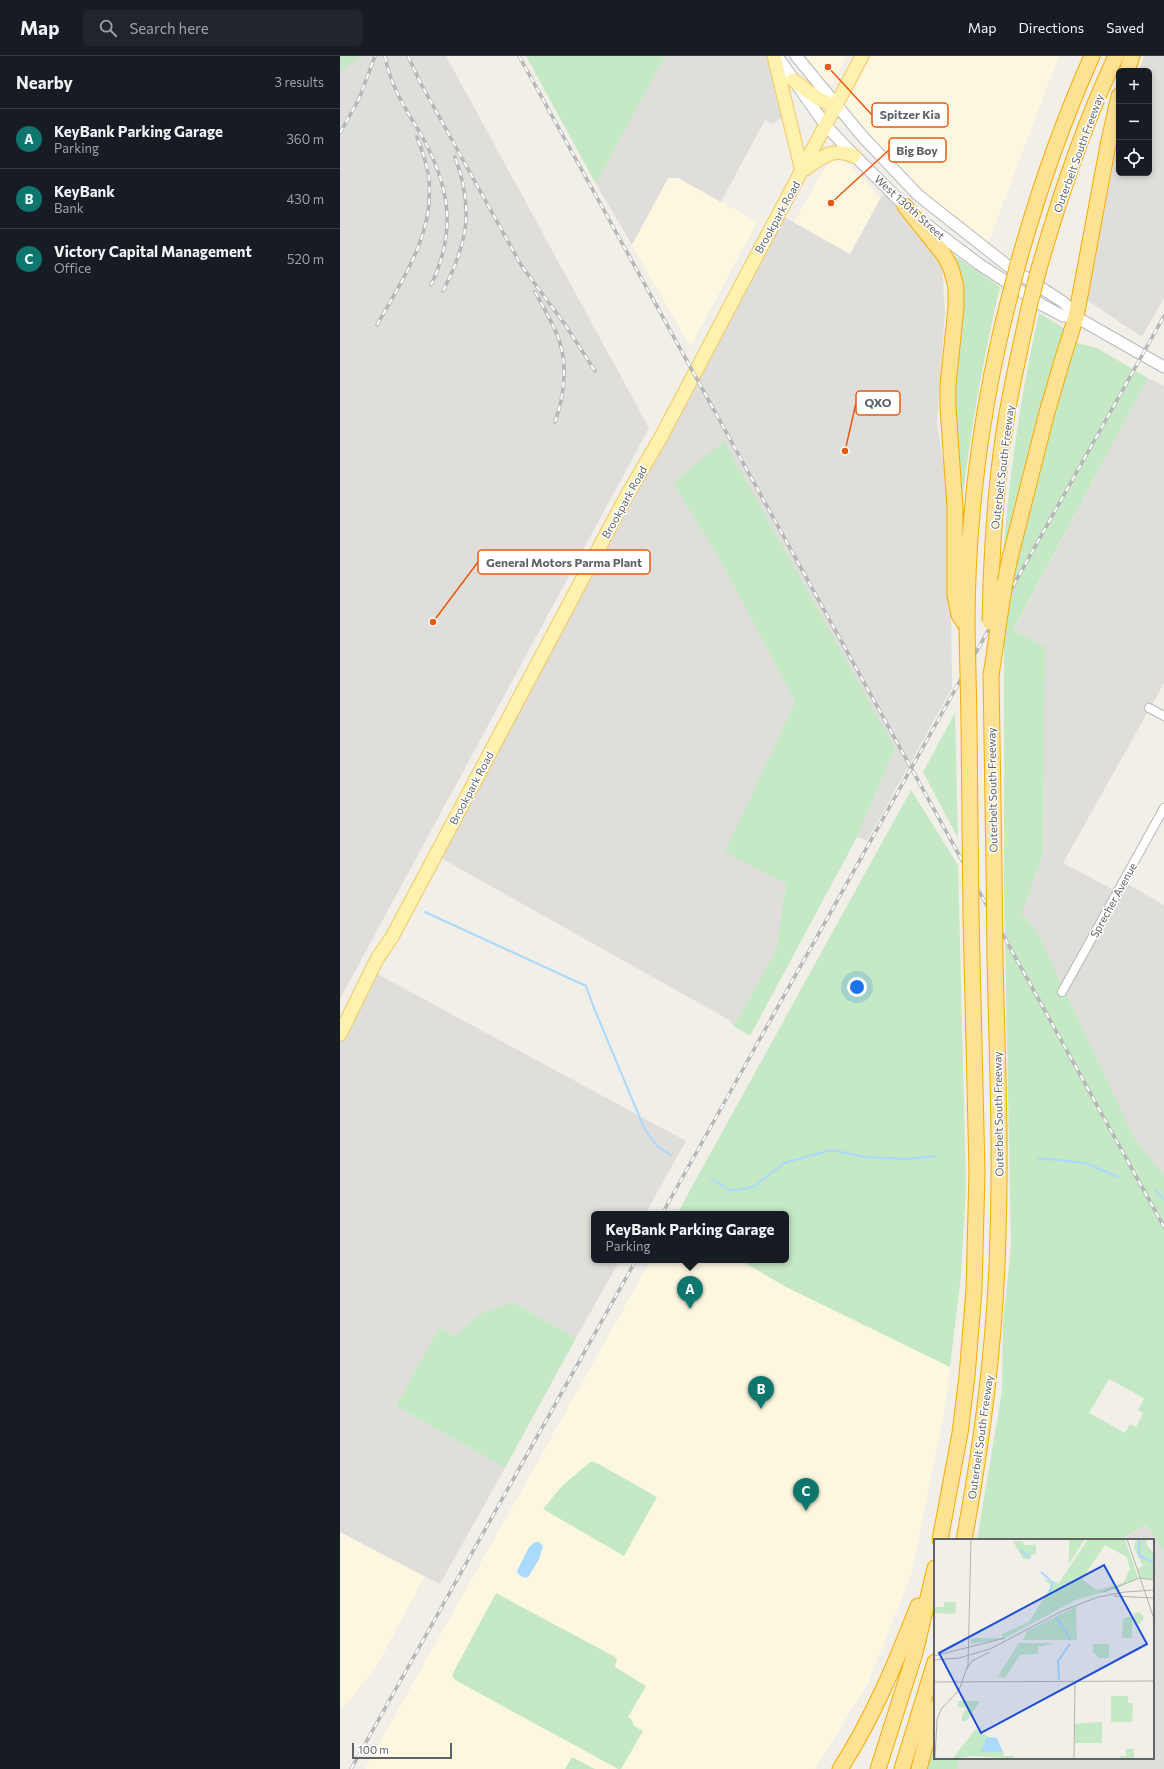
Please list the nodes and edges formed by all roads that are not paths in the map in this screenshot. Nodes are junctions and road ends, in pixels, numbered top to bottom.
1 (774, 56) edge
2 (777, 56) edge
3 (862, 56) edge
4 (1092, 56) edge
5 (1116, 56) edge
6 (1132, 56) edge
7 (797, 59) edge
8 (784, 68) junction
9 (1128, 68) edge
10 (793, 80) junction
11 (1117, 104) edge
12 (837, 107) junction
13 (826, 126) junction
14 (854, 156) junction
15 (802, 171) junction
16 (895, 172) junction
17 (881, 183) junction
18 (918, 195) junction
19 (905, 206) junction
20 (1076, 317) junction
21 (1164, 367) edge
22 (967, 627) junction
23 (991, 677) junction
24 (1149, 708) dead end
25 (1164, 716) edge
26 (1164, 808) edge
27 (1062, 992) dead end
28 (341, 1030) edge
29 (940, 1539) edge
30 (964, 1539) edge
31 (934, 1576) edge
32 (934, 1665) edge
33 (934, 1712) edge
34 (840, 1769) edge
35 (878, 1769) edge
36 (902, 1769) edge
37 (919, 1769) edge

1 - 15 main road
2 - 8 main road, West 130th Street
3 - 12 main road, Brookpark Road
4 - 22 highway, Outerbelt South Freeway, bridge
5 - 23 highway, Outerbelt South Freeway, bridge
6 - 9 highway
7 - 8 main road
7 - 12 main road, West 130th Street
8 - 10 main road, West 130th Street
10 - 12 main road
10 - 13 main road, West 130th Street
11 - 20 highway
12 - 13 main road, Brookpark Road
12 - 16 main road, West 130th Street
13 - 14 main road, West 130th Street
13 - 15 main road, Brookpark Road
14 - 15 main road
14 - 17 main road, West 130th Street
15 - 28 main road, Brookpark Road
16 - 17 main road
16 - 18 main road, West 130th Street
17 - 19 main road, West 130th Street
18 - 19 main road
18 - 20 main road, West 130th Street
19 - 20 main road, West 130th Street
19 - 22 highway
20 - 21 main road, West 130th Street
20 - 23 highway, bridge
22 - 29 highway, Outerbelt South Freeway, bridge
23 - 30 highway, Outerbelt South Freeway, bridge
24 - 25 street
26 - 27 street, Sprecher Avenue
31 - 34 highway
31 - 35 highway
32 - 36 highway
33 - 37 highway

